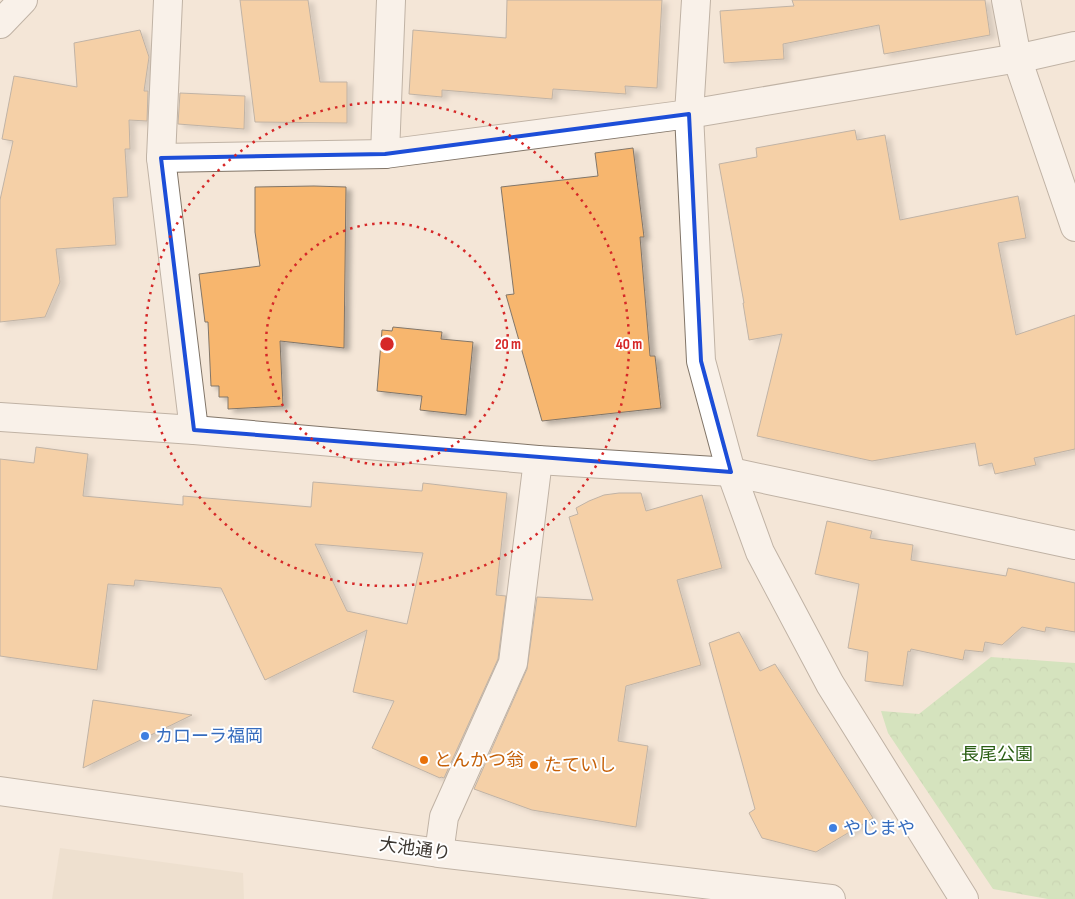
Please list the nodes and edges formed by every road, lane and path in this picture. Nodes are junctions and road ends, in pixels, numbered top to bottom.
1 (23, 0) edge
2 (168, 0) edge
3 (391, 0) edge
4 (696, 0) edge
5 (1006, 0) edge
6 (0, 24) edge
7 (1075, 46) edge
8 (1024, 57) junction
9 (689, 114) junction
10 (385, 154) junction
11 (161, 158) junction
12 (1075, 227) edge
13 (0, 417) edge
14 (194, 430) junction
15 (538, 460) junction
16 (731, 472) junction
17 (1075, 545) edge
18 (0, 791) edge
19 (439, 853) junction
20 (694, 891) edge
21 (831, 899) edge
22 (964, 899) edge

1 - 6 street
2 - 11 street
3 - 10 street
4 - 9 street
5 - 8 street
7 - 8 street
8 - 9 street
8 - 12 street
9 - 10 street
9 - 16 street
10 - 11 street
11 - 14 street
13 - 14 street
14 - 15 street
15 - 16 street
15 - 19 street
16 - 17 street
16 - 22 street
18 - 19 street, 大池通り
19 - 20 street, 大池通り
20 - 21 street, 大池通り

